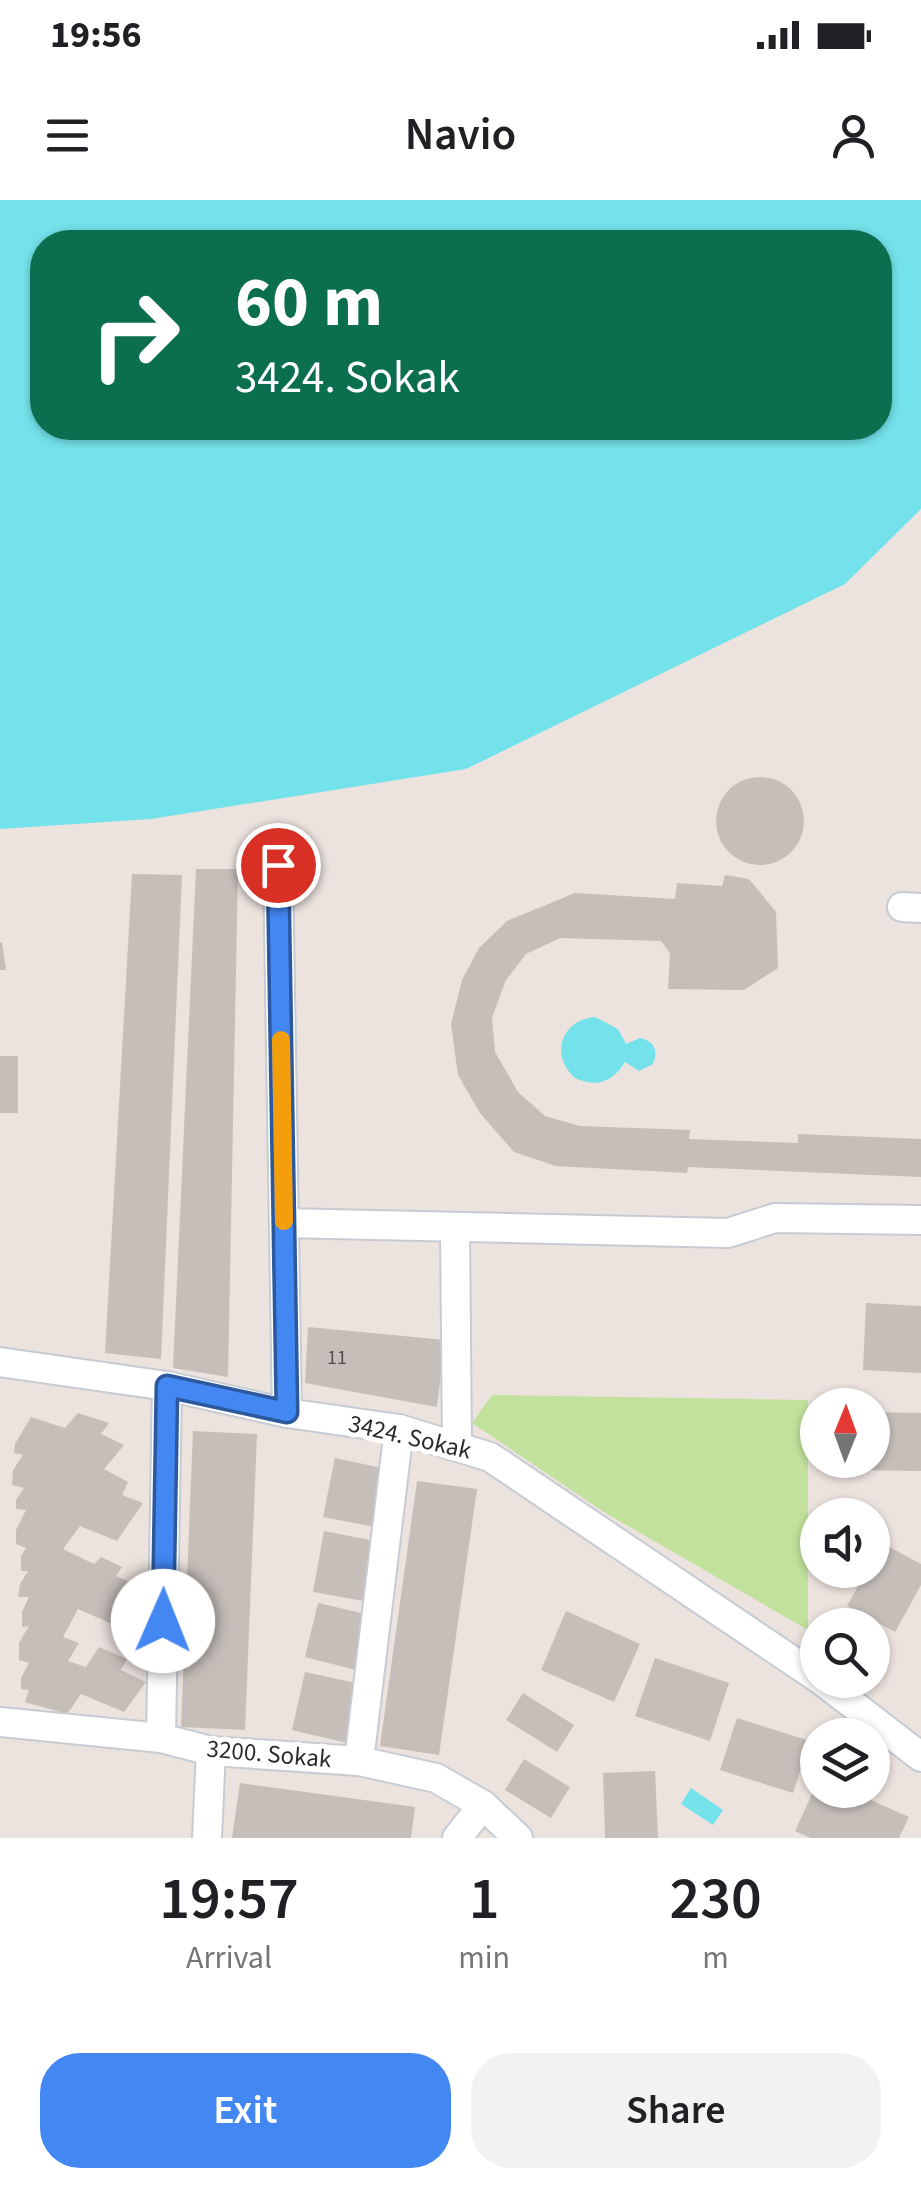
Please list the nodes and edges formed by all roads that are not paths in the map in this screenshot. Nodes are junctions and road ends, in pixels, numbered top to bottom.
1 (278, 865) dead end
2 (921, 1220) edge
3 (284, 1223) junction
4 (455, 1227) junction
5 (0, 1362) edge
6 (167, 1386) junction
7 (287, 1412) junction
8 (399, 1429) junction
9 (457, 1446) junction
10 (800, 1666) edge
11 (844, 1698) edge
12 (0, 1722) edge
13 (161, 1738) junction
14 (211, 1751) junction
15 (921, 1757) edge
16 (359, 1761) junction
17 (483, 1805) junction
18 (207, 1838) edge
19 (457, 1838) edge
20 (518, 1838) edge

1 - 3 street
2 - 4 street
3 - 4 street
3 - 7 street
4 - 9 street
5 - 6 street, 3424. Sokak
6 - 7 street, 3424. Sokak
6 - 13 street
7 - 8 street, 3424. Sokak
8 - 9 street, 3424. Sokak
8 - 16 street
9 - 10 street, 3424. Sokak
11 - 15 street, 3424. Sokak
12 - 13 street, 3200. Sokak
13 - 14 street, 3200. Sokak
14 - 16 street, 3200. Sokak
14 - 18 street
16 - 17 street, 3200. Sokak
17 - 19 street
17 - 20 street, 3200. Sokak

